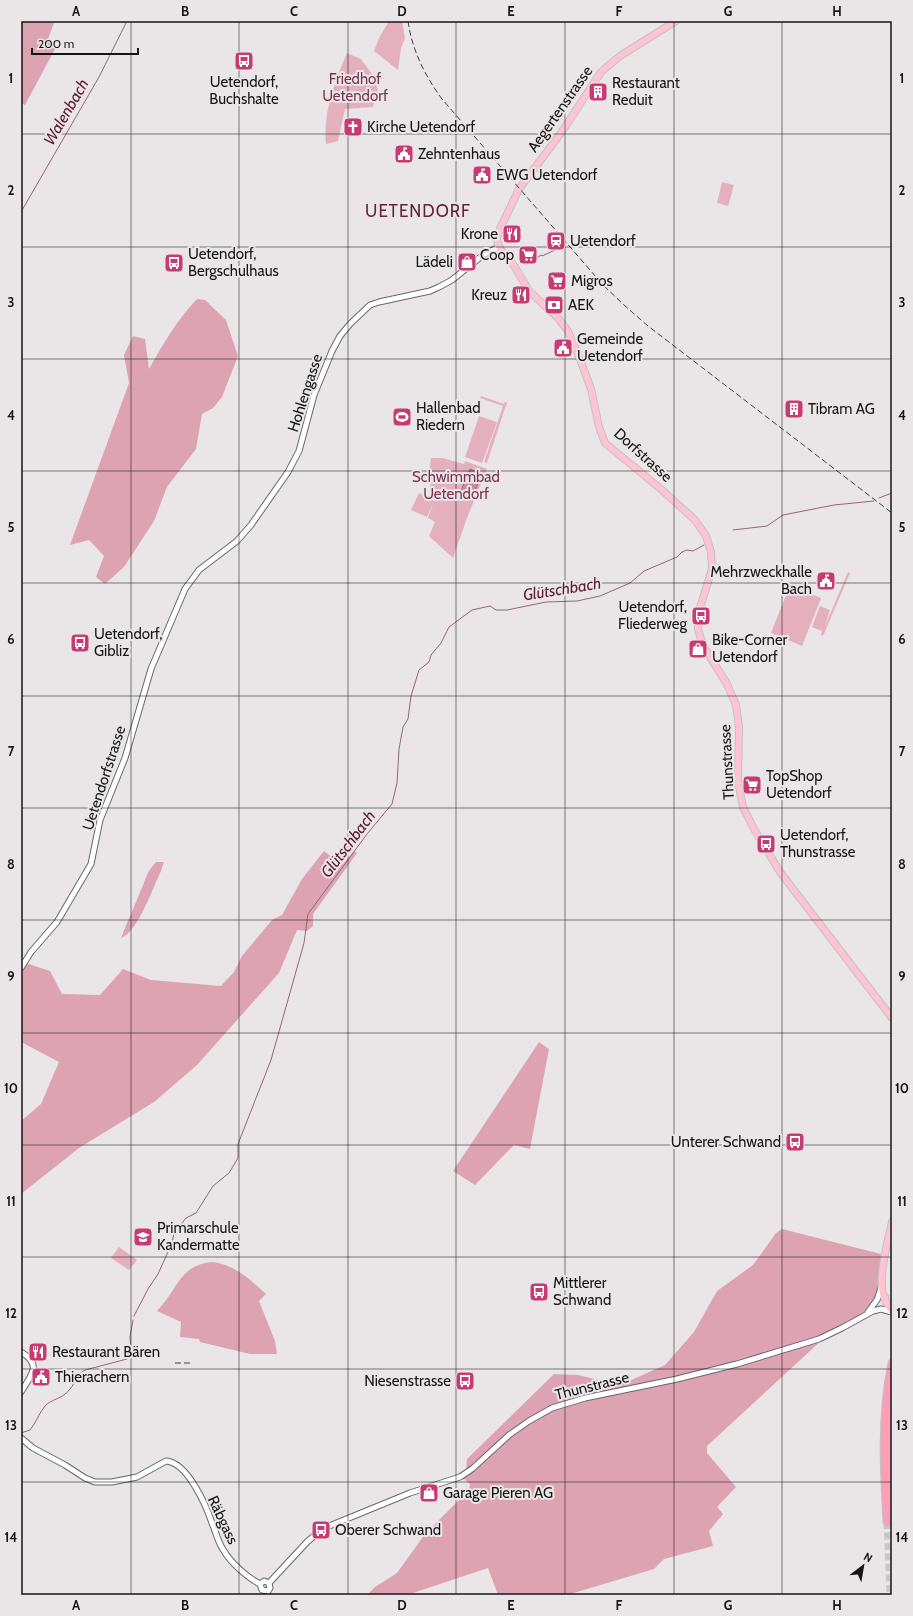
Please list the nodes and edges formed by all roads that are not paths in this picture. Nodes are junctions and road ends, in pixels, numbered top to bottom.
1 (676, 21) edge
2 (499, 247) junction
3 (708, 541) joint
4 (159, 648) joint
5 (21, 968) edge
6 (892, 1018) edge
7 (892, 1222) edge
8 (887, 1246) junction
9 (882, 1287) junction
10 (886, 1301) junction
11 (875, 1305) junction
12 (873, 1311) junction
13 (892, 1312) edge
14 (867, 1313) junction
15 (21, 1352) edge
16 (892, 1363) edge
17 (21, 1392) edge
18 (892, 1394) edge
19 (21, 1438) edge
20 (889, 1521) edge
21 (269, 1582) junction
22 (260, 1584) junction
23 (269, 1593) edge

1 - 2 main road, Aegertenstrasse
2 - 3 main road, Dorfstrasse
2 - 4 street, Hohlengasse
3 - 6 main road, Thunstrasse
4 - 5 street, Uetendorfstrasse
7 - 8 main road
8 - 9 main road
8 - 10 main road
9 - 10 main road
9 - 11 street, Thunstrasse
10 - 11 street, Thunstrasse
10 - 12 street, Thunstrasse
10 - 13 main road
11 - 14 street, Thunstrasse
12 - 13 street, Thunstrasse
12 - 14 street, Thunstrasse
14 - 21 street, Thunstrasse
15 - 17 street
16 - 20 highway
18 - 20 highway
19 - 22 street, Räbgass
21 - 22 street
21 - 23 street
22 - 23 street, Räbgass

